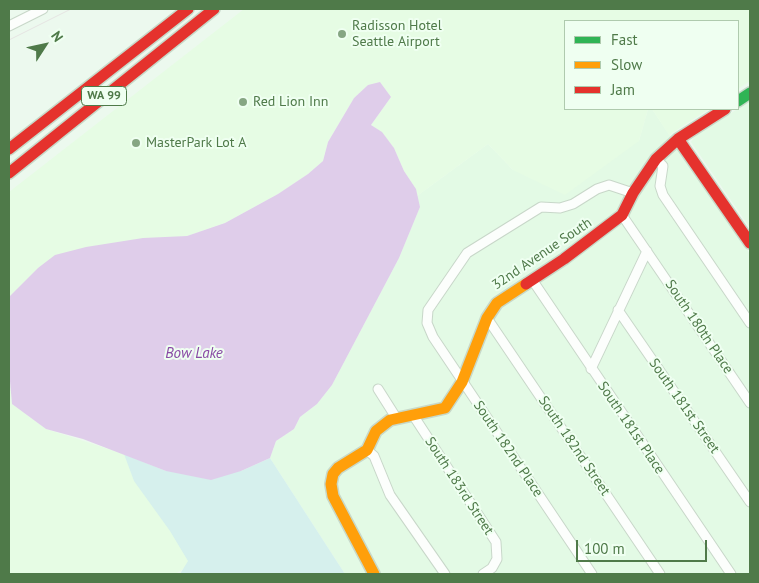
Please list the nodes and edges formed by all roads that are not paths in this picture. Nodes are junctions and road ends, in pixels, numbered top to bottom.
1 (43, 9) edge
2 (188, 9) edge
3 (214, 9) edge
4 (9, 26) edge
5 (750, 93) edge
6 (739, 100) edge
7 (723, 110) edge
8 (678, 139) junction
9 (9, 149) edge
10 (656, 158) junction
11 (9, 173) edge
12 (633, 193) junction
13 (622, 215) junction
14 (750, 243) edge
15 (647, 251) junction
16 (533, 281) junction
17 (618, 310) junction
18 (487, 318) junction
19 (750, 322) edge
20 (591, 369) junction
21 (462, 382) junction
22 (378, 389) dead end
23 (750, 403) edge
24 (413, 414) junction
25 (396, 418) junction
26 (367, 450) junction
27 (750, 502) edge
28 (374, 574) edge
29 (445, 574) edge
30 (483, 574) edge
31 (592, 574) edge
32 (660, 574) edge
33 (731, 574) edge

1 - 4 street
2 - 9 street, WA 99
3 - 11 street, WA 99
5 - 6 street
7 - 8 street, 32nd Avenue South
8 - 10 street, 32nd Avenue South
8 - 14 street
10 - 12 street, 32nd Avenue South
10 - 19 street
12 - 13 street, 32nd Avenue South
12 - 21 street, South 182nd Place
13 - 15 street, South 180th Place
13 - 16 street, 32nd Avenue South
15 - 17 street
15 - 23 street, South 180th Place
16 - 18 street, 32nd Avenue South
16 - 20 street, South 181st Place
17 - 20 street
17 - 27 street, South 181st Street
18 - 21 street, 32nd Avenue South
18 - 32 street, South 182nd Street
20 - 33 street, South 181st Place
21 - 24 street, 32nd Avenue South
21 - 31 street, South 182nd Place
22 - 25 street
24 - 25 street, 32nd Avenue South
24 - 30 street, South 183rd Street
25 - 26 street, 32nd Avenue South
26 - 28 street, 32nd Avenue South
26 - 29 street

